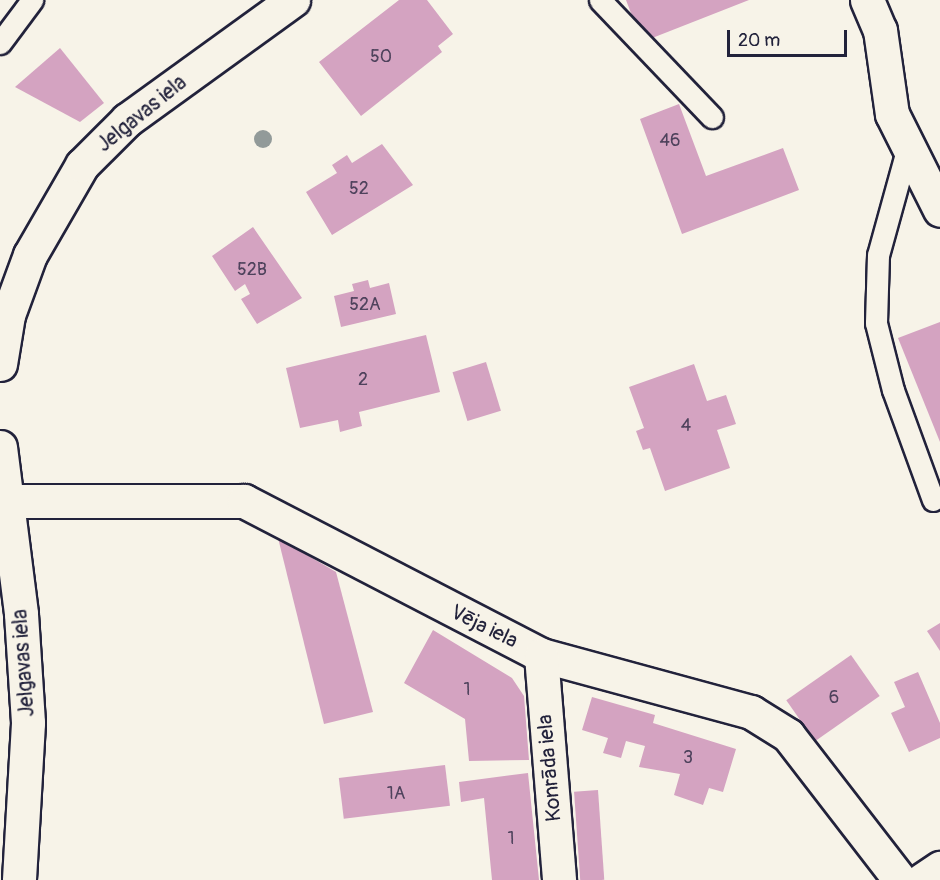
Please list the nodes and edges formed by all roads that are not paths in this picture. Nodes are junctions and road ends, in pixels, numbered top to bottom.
1 (32, 0) edge
2 (293, 0) edge
3 (600, 0) edge
4 (867, 0) edge
5 (0, 43) edge
6 (712, 117) dead end
7 (906, 150) junction
8 (940, 210) edge
9 (0, 364) edge
10 (0, 447) edge
11 (933, 500) dead end
12 (8, 501) junction
13 (541, 655) junction
14 (940, 868) edge
15 (19, 880) edge
16 (560, 880) edge
17 (900, 880) edge
18 (922, 880) edge

1 - 5 lane
2 - 9 street, Jelgavas iela
3 - 6 lane
4 - 7 street
7 - 8 street
7 - 11 lane
10 - 12 street, Jelgavas iela
12 - 13 street, Vēja iela
12 - 15 street, Jelgavas iela
13 - 16 street, Konrāda iela
13 - 17 street, Vēja iela
14 - 18 street

